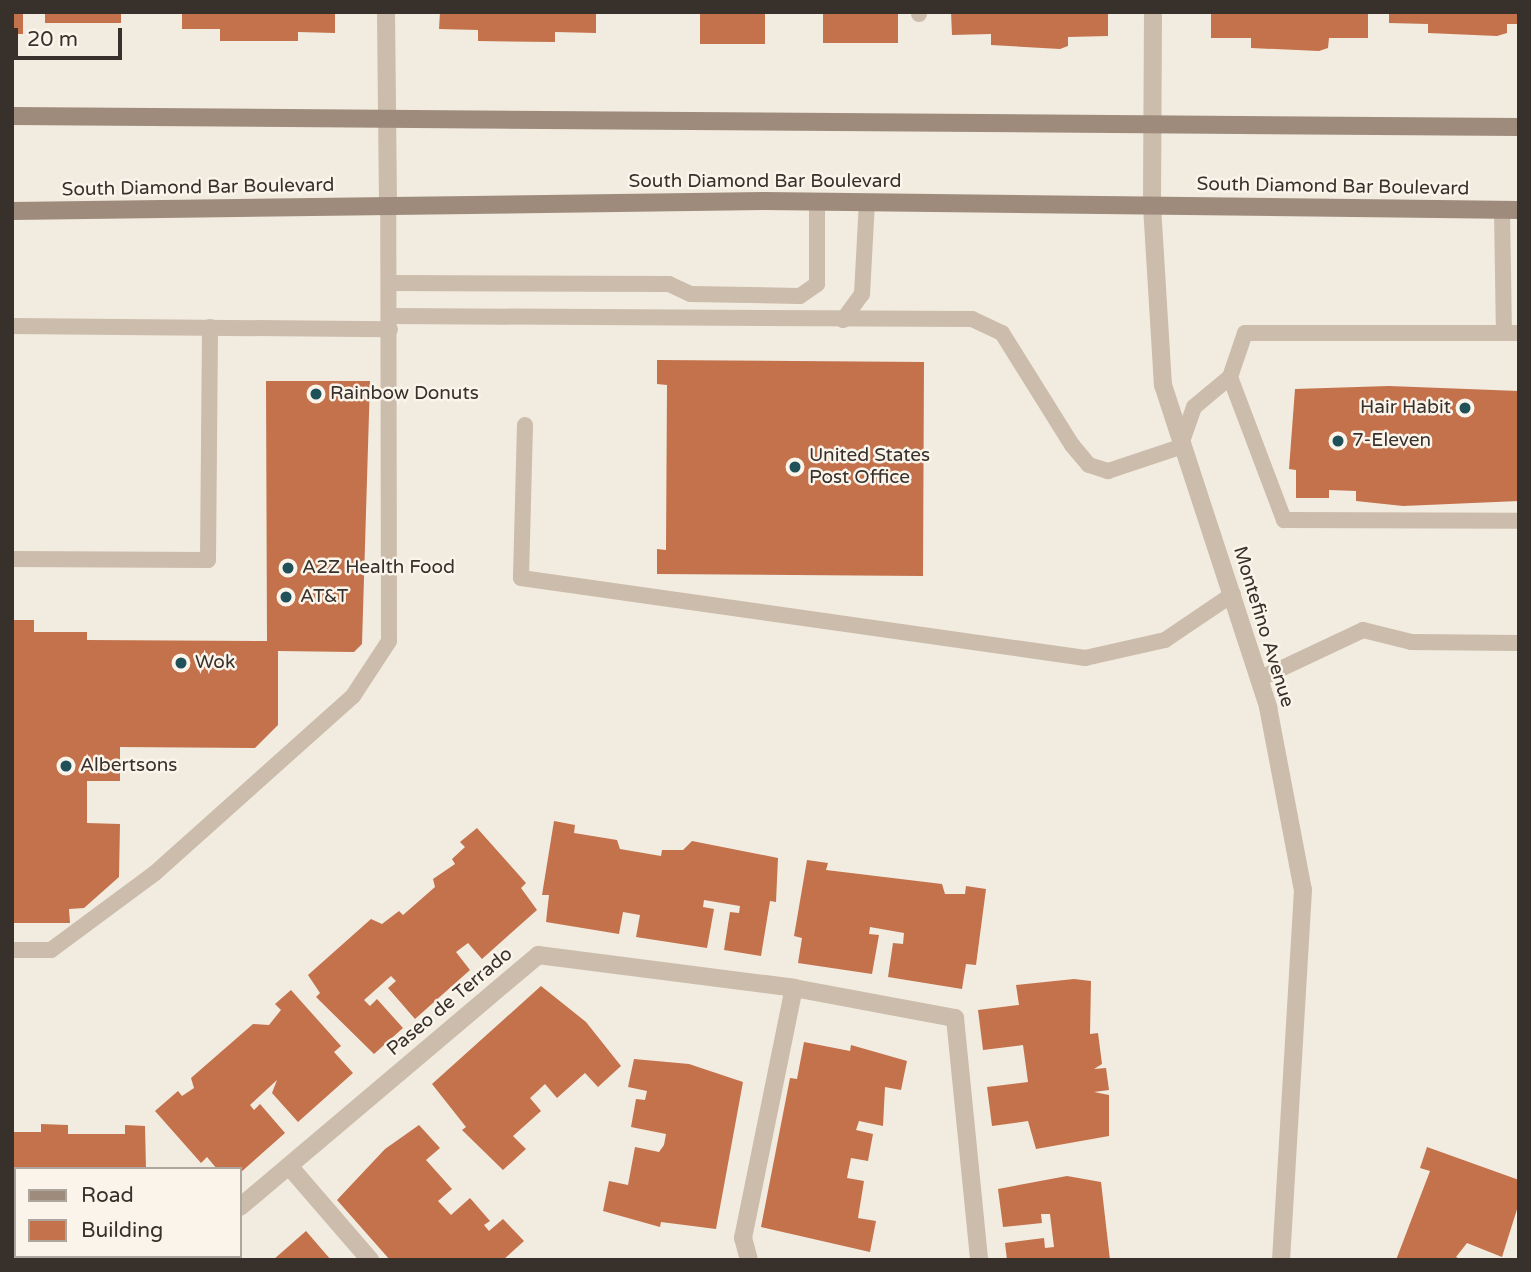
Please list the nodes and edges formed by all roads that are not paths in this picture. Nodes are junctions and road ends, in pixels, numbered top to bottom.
1 (386, 12) edge
2 (1153, 12) edge
3 (12, 116) edge
4 (388, 117) junction
5 (1151, 124) junction
6 (1519, 127) edge
7 (817, 202) junction
8 (867, 203) junction
9 (1152, 206) junction
10 (387, 207) junction
11 (1510, 210) edge
12 (12, 211) edge
13 (390, 284) junction
14 (843, 320) junction
15 (390, 322) junction
16 (12, 326) edge
17 (210, 327) junction
18 (1512, 333) edge
19 (1230, 377) junction
20 (525, 425) dead end
21 (1180, 447) junction
22 (1519, 521) edge
23 (12, 559) edge
24 (1233, 594) junction
25 (1519, 643) edge
26 (1259, 679) junction
27 (12, 950) edge
28 (794, 988) junction
29 (289, 1166) junction
30 (242, 1205) edge
31 (370, 1260) edge
32 (749, 1260) edge
33 (979, 1260) edge
34 (1281, 1260) edge

1 - 4 street
2 - 5 street, Montefino Avenue
3 - 4 main road
4 - 5 main road
4 - 10 street
5 - 6 main road
5 - 9 street, Montefino Avenue
7 - 8 main road, South Diamond Bar Boulevard
7 - 10 main road, South Diamond Bar Boulevard
7 - 13 lane
8 - 9 main road, South Diamond Bar Boulevard
8 - 14 lane
9 - 11 main road, South Diamond Bar Boulevard
9 - 21 street, Montefino Avenue
10 - 12 main road, South Diamond Bar Boulevard
10 - 13 lane
11 - 18 lane
13 - 15 lane
14 - 15 lane
14 - 21 lane
15 - 17 lane
15 - 27 lane
16 - 17 lane
17 - 23 lane
18 - 19 lane
19 - 21 lane
19 - 22 lane
20 - 24 lane
21 - 24 street, Montefino Avenue
24 - 26 street, Montefino Avenue
25 - 26 lane
26 - 34 street, Montefino Avenue
28 - 29 street, Paseo de Terrado
28 - 32 street
28 - 33 street, Paseo de Terrado
29 - 30 street, Paseo de Terrado
29 - 31 street

